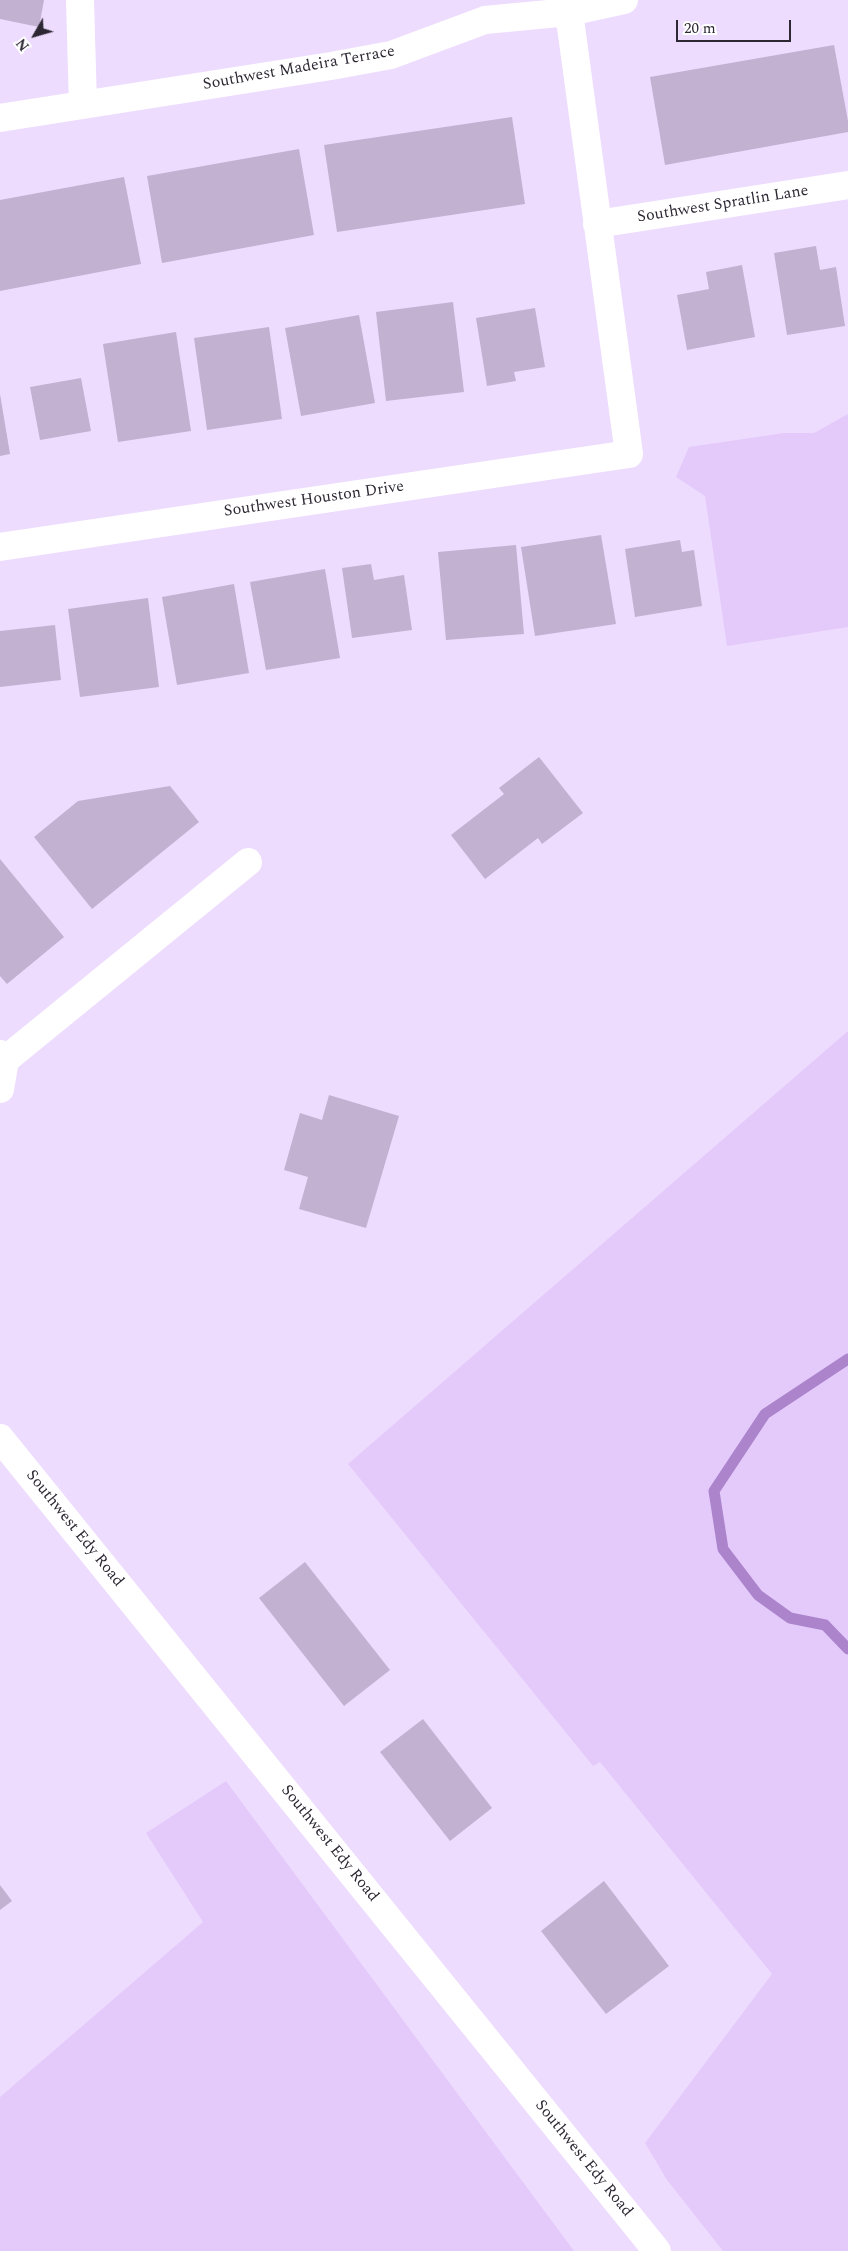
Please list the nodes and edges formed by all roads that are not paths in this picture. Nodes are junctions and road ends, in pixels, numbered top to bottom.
1 (80, 0) edge
2 (624, 0) edge
3 (569, 12) junction
4 (83, 105) junction
5 (0, 118) edge
6 (848, 185) edge
7 (597, 224) junction
8 (0, 547) edge
9 (248, 862) dead end
10 (3, 1057) edge
11 (0, 1089) edge
12 (0, 1438) edge
13 (657, 2251) edge

1 - 4 street
2 - 3 street, Southwest Madeira Terrace
3 - 4 street, Southwest Madeira Terrace
3 - 7 street
4 - 5 street, Southwest Madeira Terrace
6 - 7 street, Southwest Spratlin Lane
7 - 8 street, Southwest Houston Drive
9 - 10 street
10 - 11 street
12 - 13 street, Southwest Edy Road

